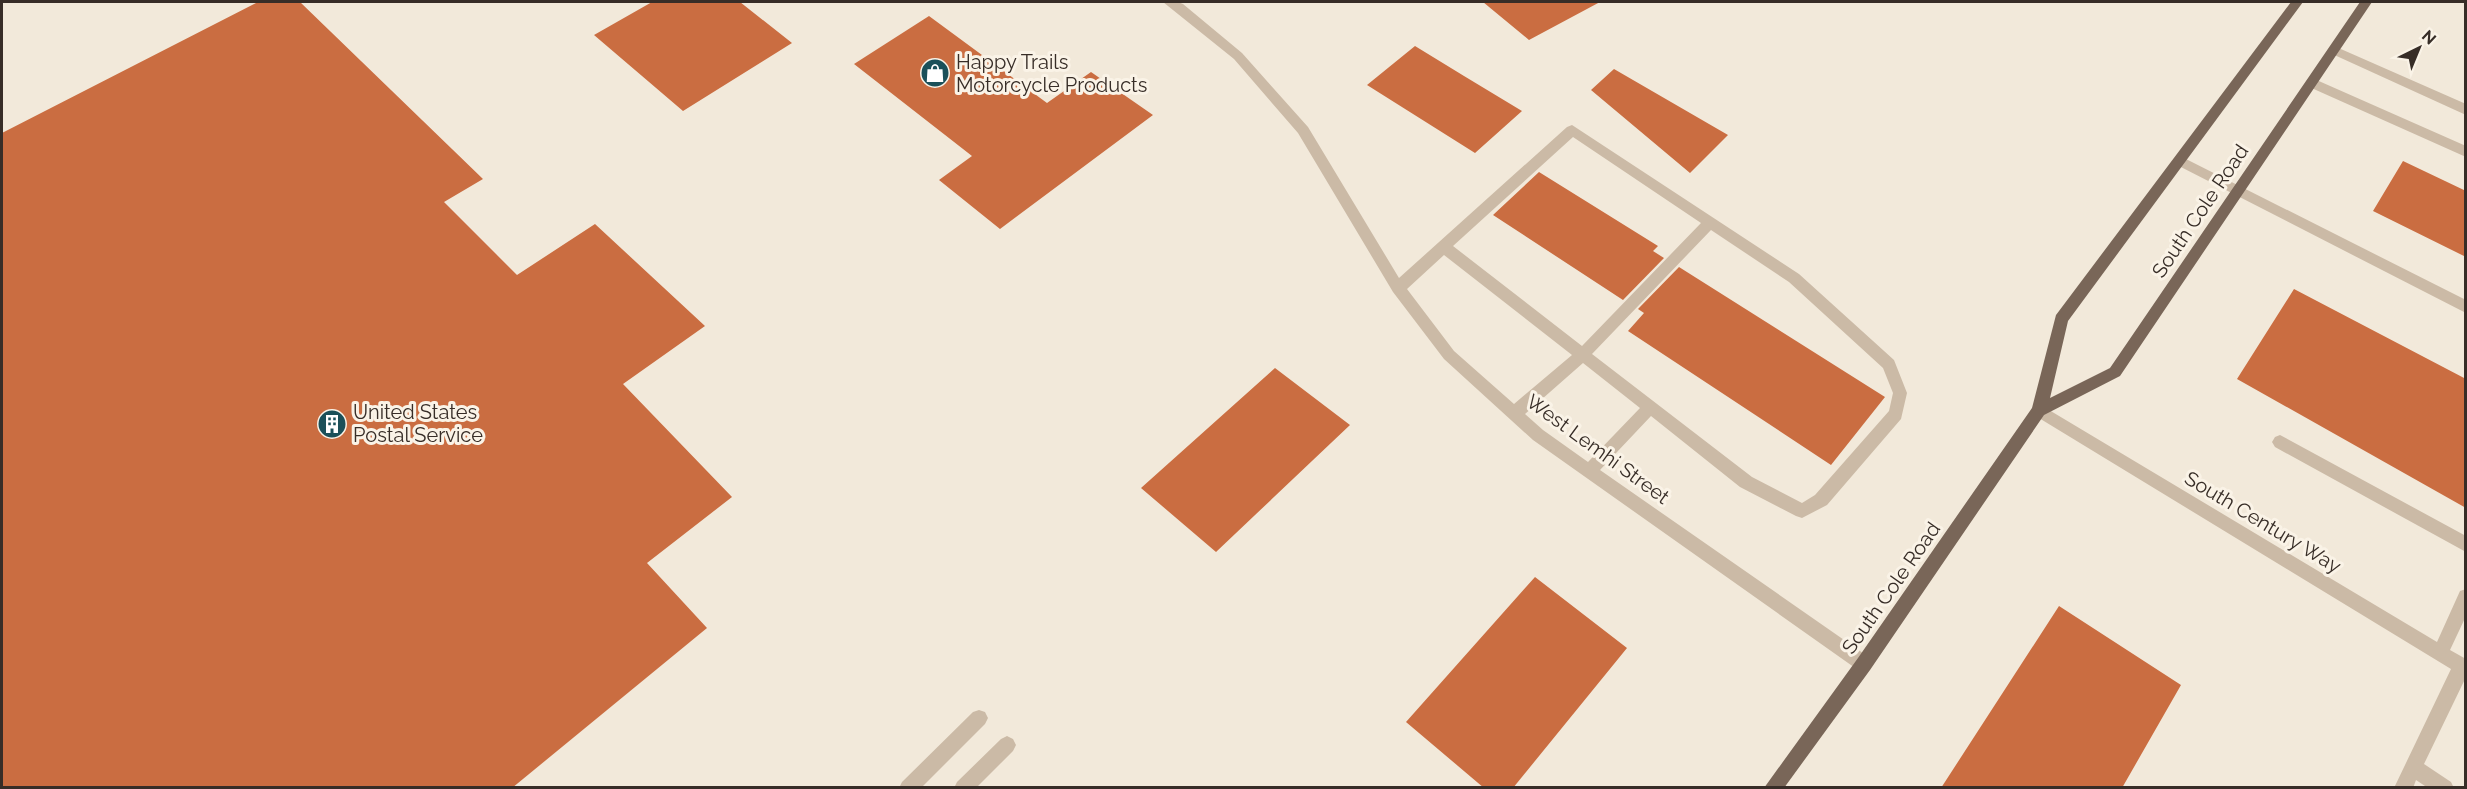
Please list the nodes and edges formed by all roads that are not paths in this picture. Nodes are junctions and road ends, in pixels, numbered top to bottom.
1 (1169, 2) edge
2 (2297, 2) edge
3 (2366, 2) edge
4 (2334, 50) junction
5 (2312, 83) junction
6 (2466, 110) edge
7 (2466, 152) edge
8 (2180, 161) junction
9 (2240, 191) junction
10 (1710, 222) junction
11 (1444, 247) junction
12 (1398, 288) junction
13 (2466, 307) edge
14 (1582, 354) junction
15 (1650, 407) junction
16 (2039, 410) junction
17 (1514, 414) junction
18 (2280, 441) dead end
19 (1589, 471) junction
20 (2466, 545) edge
21 (2466, 596) edge
22 (2440, 654) junction
23 (1864, 664) junction
24 (2464, 668) edge
25 (979, 718) dead end
26 (1007, 745) dead end
27 (2413, 767) junction
28 (908, 788) edge
29 (963, 788) edge
30 (1773, 788) edge
31 (2403, 788) edge
32 (2445, 788) edge

1 - 12 street, West Lemhi Street
2 - 8 main road, South Cole Road
3 - 4 main road, South Cole Road
4 - 5 main road, South Cole Road
4 - 6 street
5 - 7 street
5 - 9 main road, South Cole Road
8 - 9 street
8 - 16 main road, South Cole Road
9 - 13 street
9 - 16 main road, South Cole Road
10 - 11 street
10 - 14 street
10 - 15 street
11 - 12 street
11 - 14 street
12 - 17 street, West Lemhi Street
14 - 15 street
14 - 17 street
15 - 19 street
16 - 22 street, South Century Way
16 - 23 main road, South Cole Road
17 - 19 street, West Lemhi Street
18 - 20 street
19 - 23 street, West Lemhi Street
21 - 22 street
22 - 24 street, South Century Way
23 - 30 main road, South Cole Road
24 - 27 street
25 - 28 street
26 - 29 street
27 - 31 street
27 - 32 street

